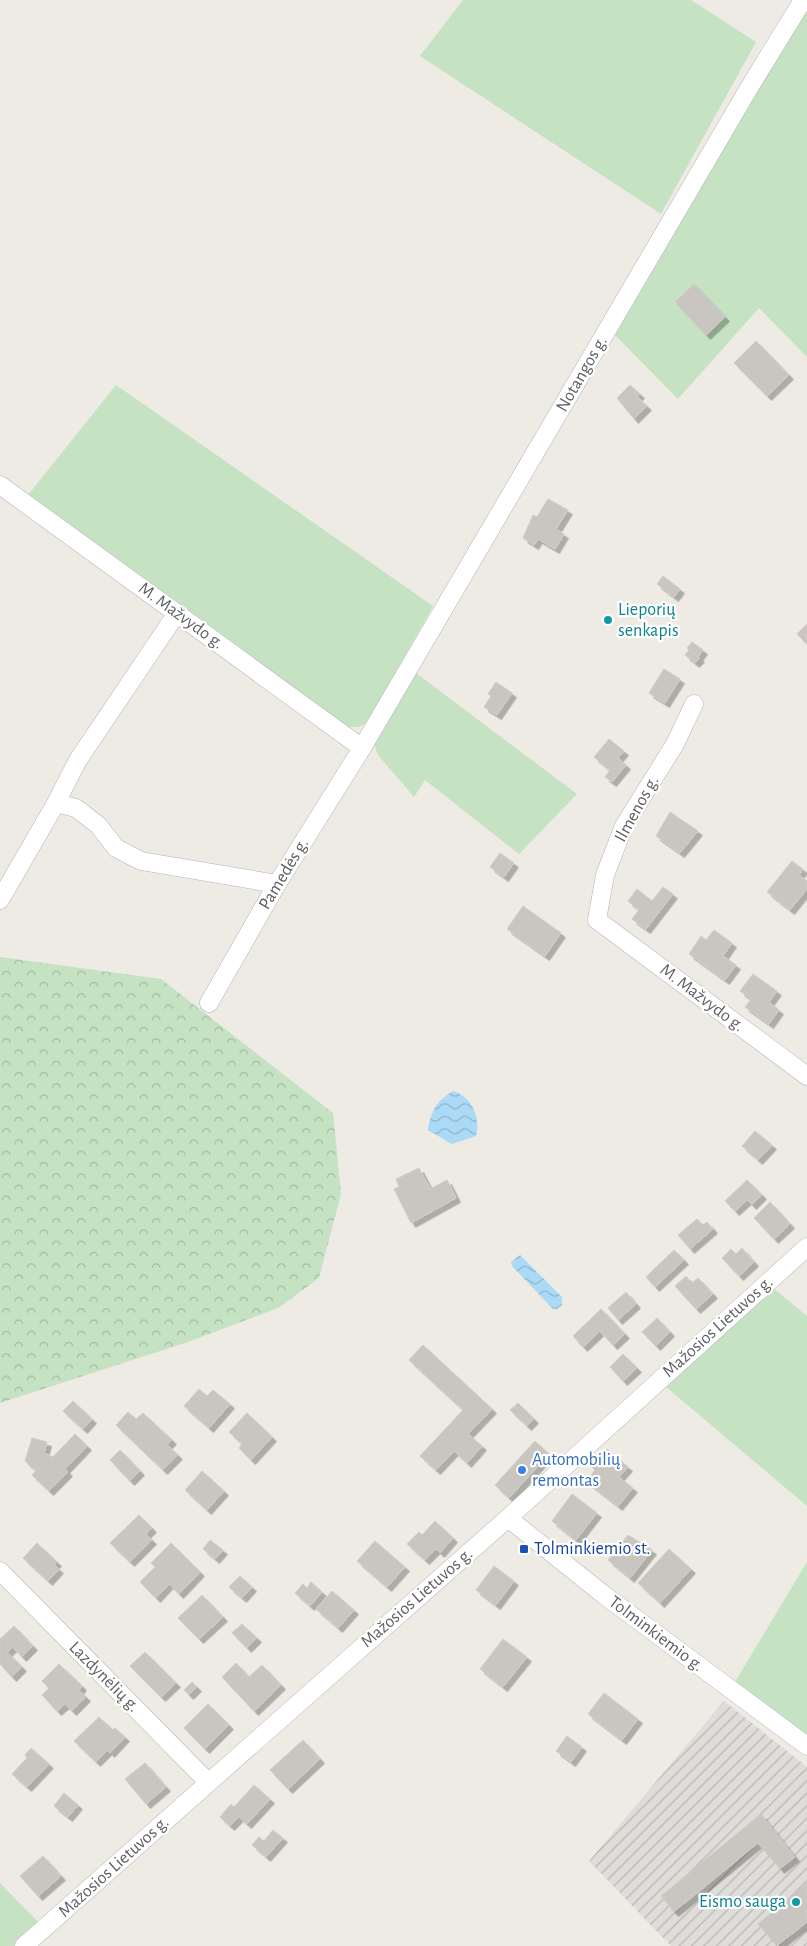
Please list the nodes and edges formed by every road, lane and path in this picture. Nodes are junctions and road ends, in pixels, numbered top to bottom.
1 (803, 0) edge
2 (0, 486) edge
3 (176, 613) junction
4 (694, 704) dead end
5 (362, 748) junction
6 (56, 803) junction
7 (277, 884) junction
8 (0, 900) edge
9 (597, 920) joint
10 (209, 1003) dead end
11 (807, 1076) edge
12 (807, 1247) edge
13 (508, 1518) junction
14 (0, 1571) edge
15 (807, 1746) edge
16 (208, 1782) junction
17 (24, 1946) edge

1 - 5 street, Notangos g.
2 - 3 street, M. Mažvydo g.
3 - 5 street, M. Mažvydo g.
3 - 6 street
4 - 9 street, Ilmenos g.
5 - 7 street, Pamedės g.
6 - 7 street
6 - 8 street
7 - 10 street, Pamedės g.
9 - 11 street, M. Mažvydo g.
12 - 13 street, Mažosios Lietuvos g.
13 - 15 street, Tolminkiemio g.
13 - 16 street, Mažosios Lietuvos g.
14 - 16 street, Lazdynėlių g.
16 - 17 street, Mažosios Lietuvos g.

